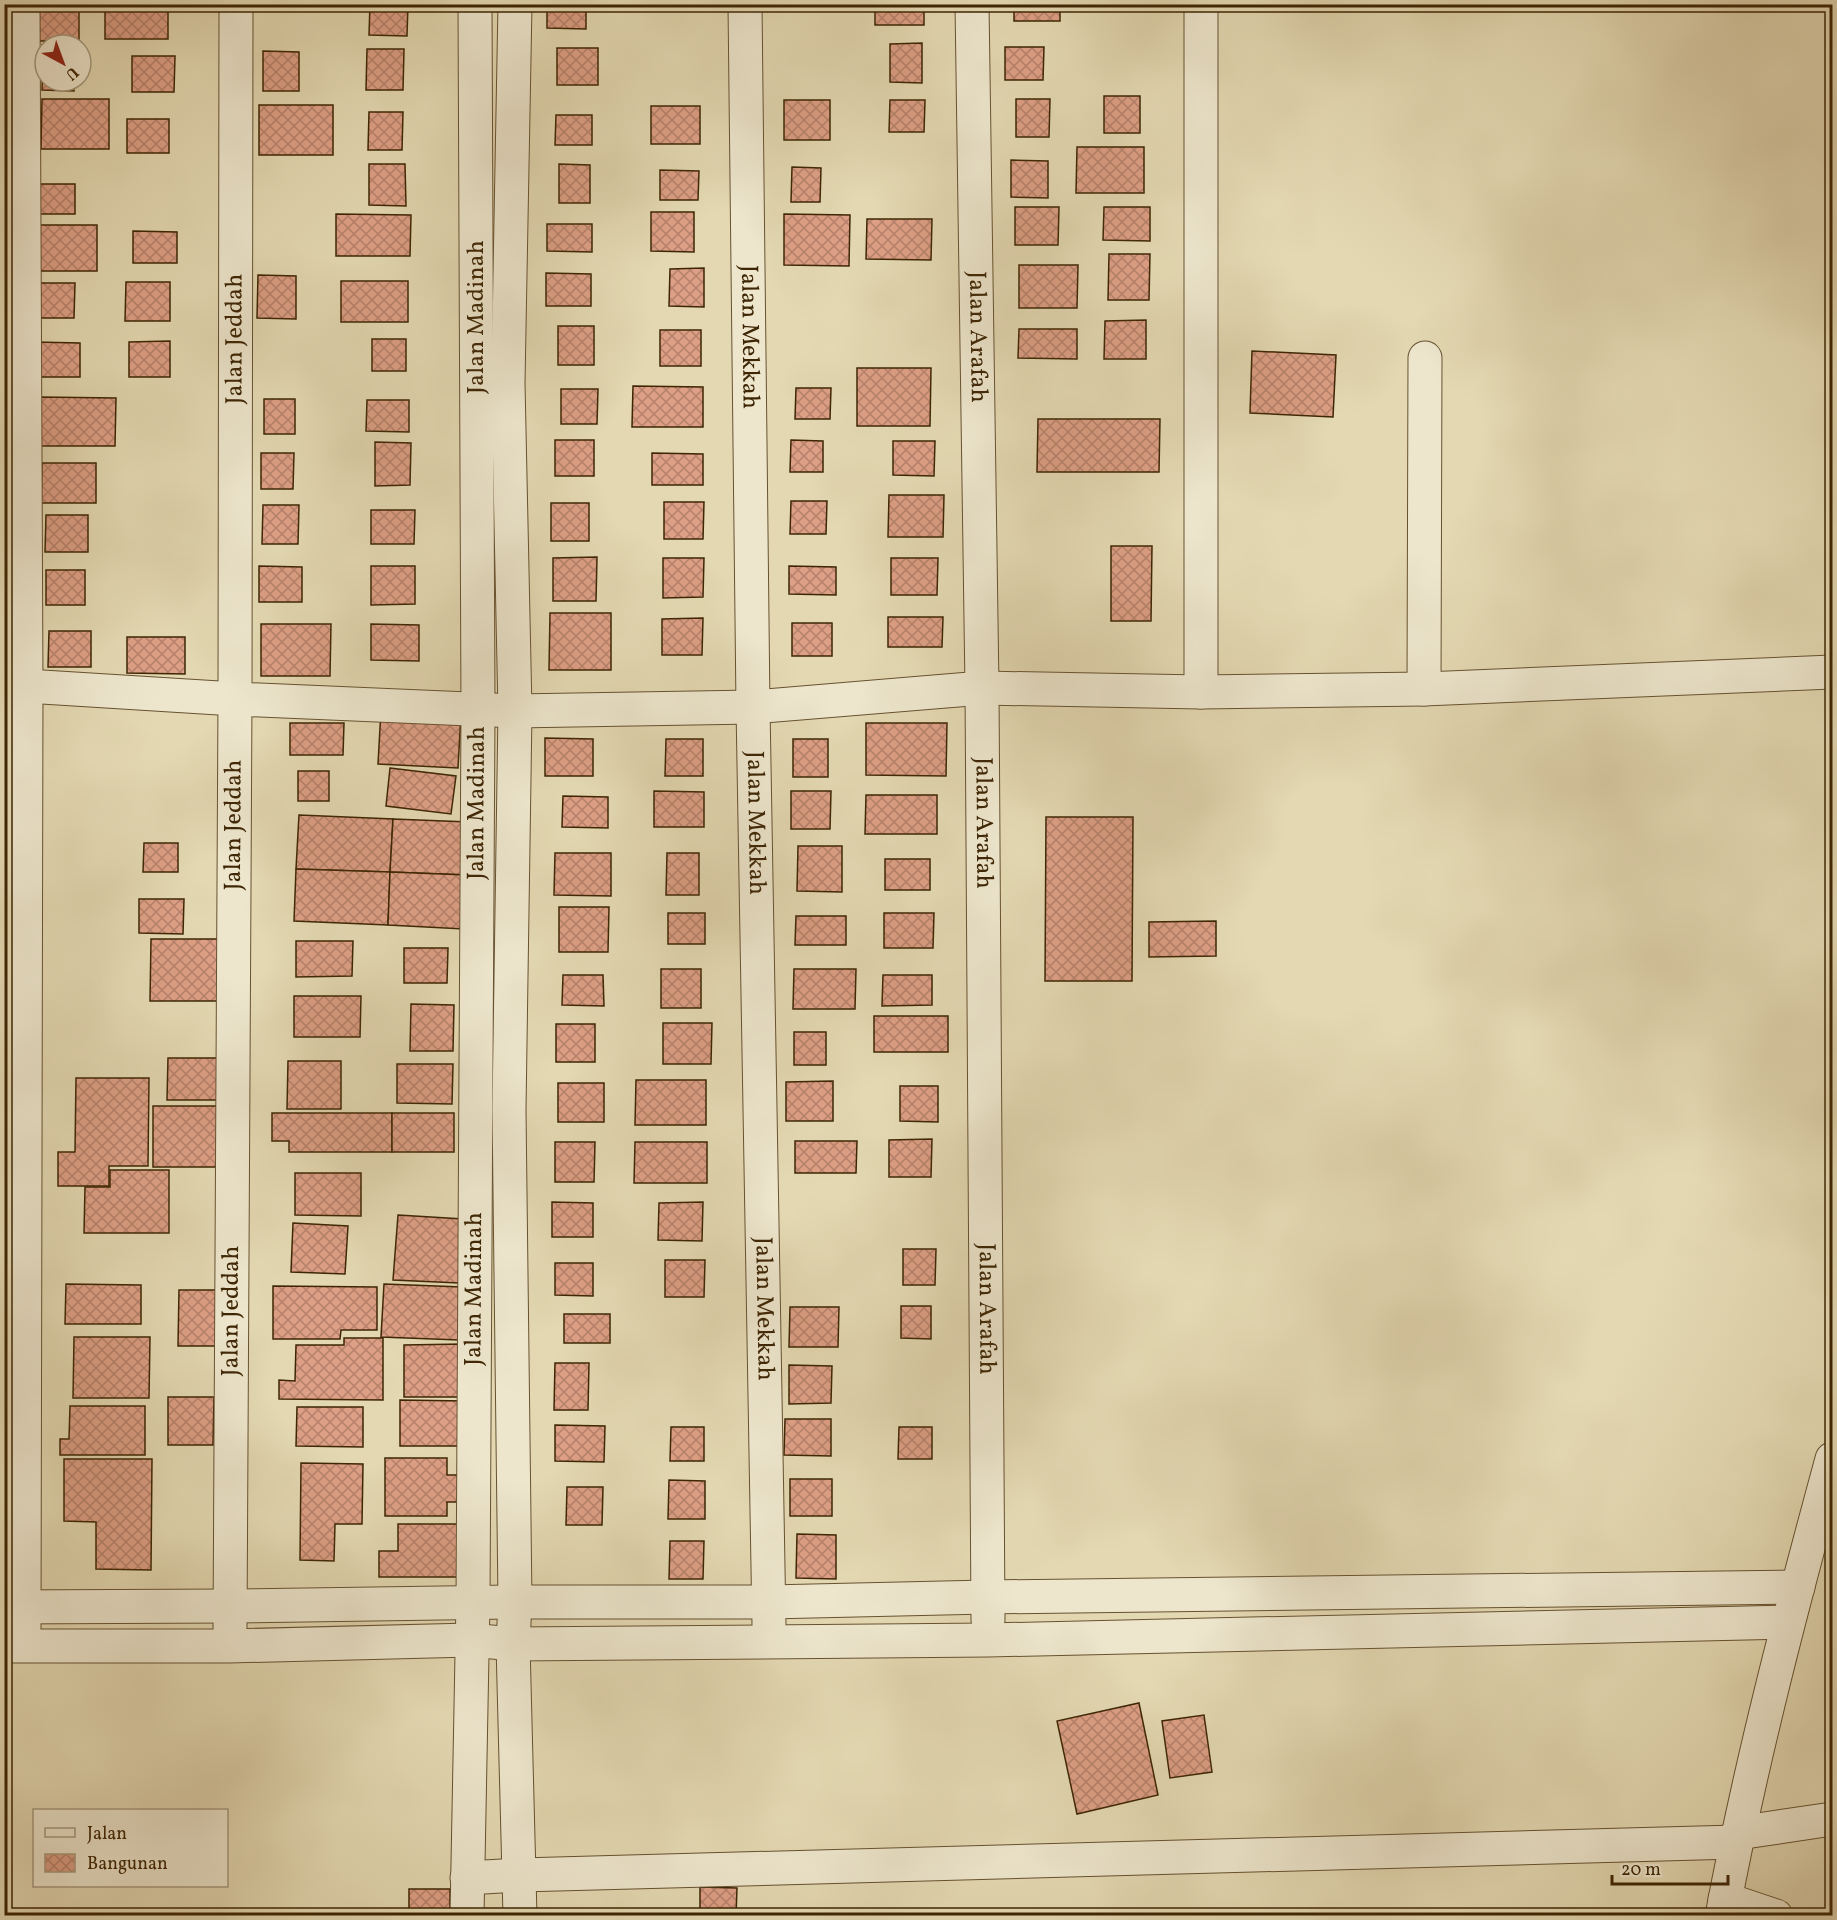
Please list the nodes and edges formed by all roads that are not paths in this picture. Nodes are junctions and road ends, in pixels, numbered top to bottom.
1 (23, 4) edge
2 (236, 4) edge
3 (476, 4) edge
4 (516, 4) edge
5 (745, 4) edge
6 (972, 4) edge
7 (1201, 4) edge
8 (1425, 358) dead end
9 (1833, 672) edge
10 (26, 686) junction
11 (982, 688) junction
12 (1424, 689) junction
13 (1201, 693) junction
14 (235, 699) junction
15 (753, 707) junction
16 (478, 711) junction
17 (515, 711) junction
18 (14, 1341) edge
19 (1833, 1459) edge
20 (1797, 1587) junction
21 (987, 1597) junction
22 (473, 1602) junction
23 (515, 1602) junction
24 (769, 1602) junction
25 (230, 1606) junction
26 (14, 1607) edge
27 (1788, 1622) junction
28 (471, 1640) junction
29 (989, 1640) junction
30 (770, 1642) junction
31 (513, 1644) junction
32 (14, 1646) edge
33 (229, 1646) junction
34 (1833, 1819) edge
35 (1737, 1837) junction
36 (520, 1875) junction
37 (467, 1878) junction
38 (1723, 1907) edge
39 (467, 1916) edge
40 (520, 1916) edge
41 (1776, 1916) edge

1 - 10 street
2 - 14 street, Jalan Jeddah
3 - 16 street, Jalan Madinah
4 - 17 street, Jalan Madinah
5 - 15 street, Jalan Mekkah
6 - 11 street, Jalan Arafah
7 - 13 street
8 - 12 street
9 - 12 street
10 - 14 street
10 - 18 street
11 - 13 street
11 - 15 street
11 - 21 street, Jalan Arafah
12 - 13 street
14 - 16 street
14 - 25 street, Jalan Jeddah
15 - 17 street
15 - 24 street, Jalan Mekkah
16 - 17 street
16 - 22 street, Jalan Madinah
17 - 23 street, Jalan Madinah
18 - 26 street
19 - 20 street
20 - 21 street
20 - 27 street
21 - 24 street
21 - 29 street, Jalan Arafah
22 - 23 street
22 - 25 street
22 - 28 street, Jalan Madinah
23 - 24 street
23 - 31 street, Jalan Madinah
24 - 30 street, Jalan Mekkah
25 - 26 street
25 - 33 street, Jalan Jeddah
26 - 32 street
27 - 29 street
27 - 35 street
28 - 31 street
28 - 33 street
28 - 37 street, Jalan Madinah
29 - 30 street
30 - 31 street
31 - 36 street, Jalan Madinah
32 - 33 street
34 - 35 street
35 - 36 street
35 - 38 street
36 - 37 street
36 - 40 street, Jalan Madinah
37 - 39 street, Jalan Madinah
38 - 41 street

